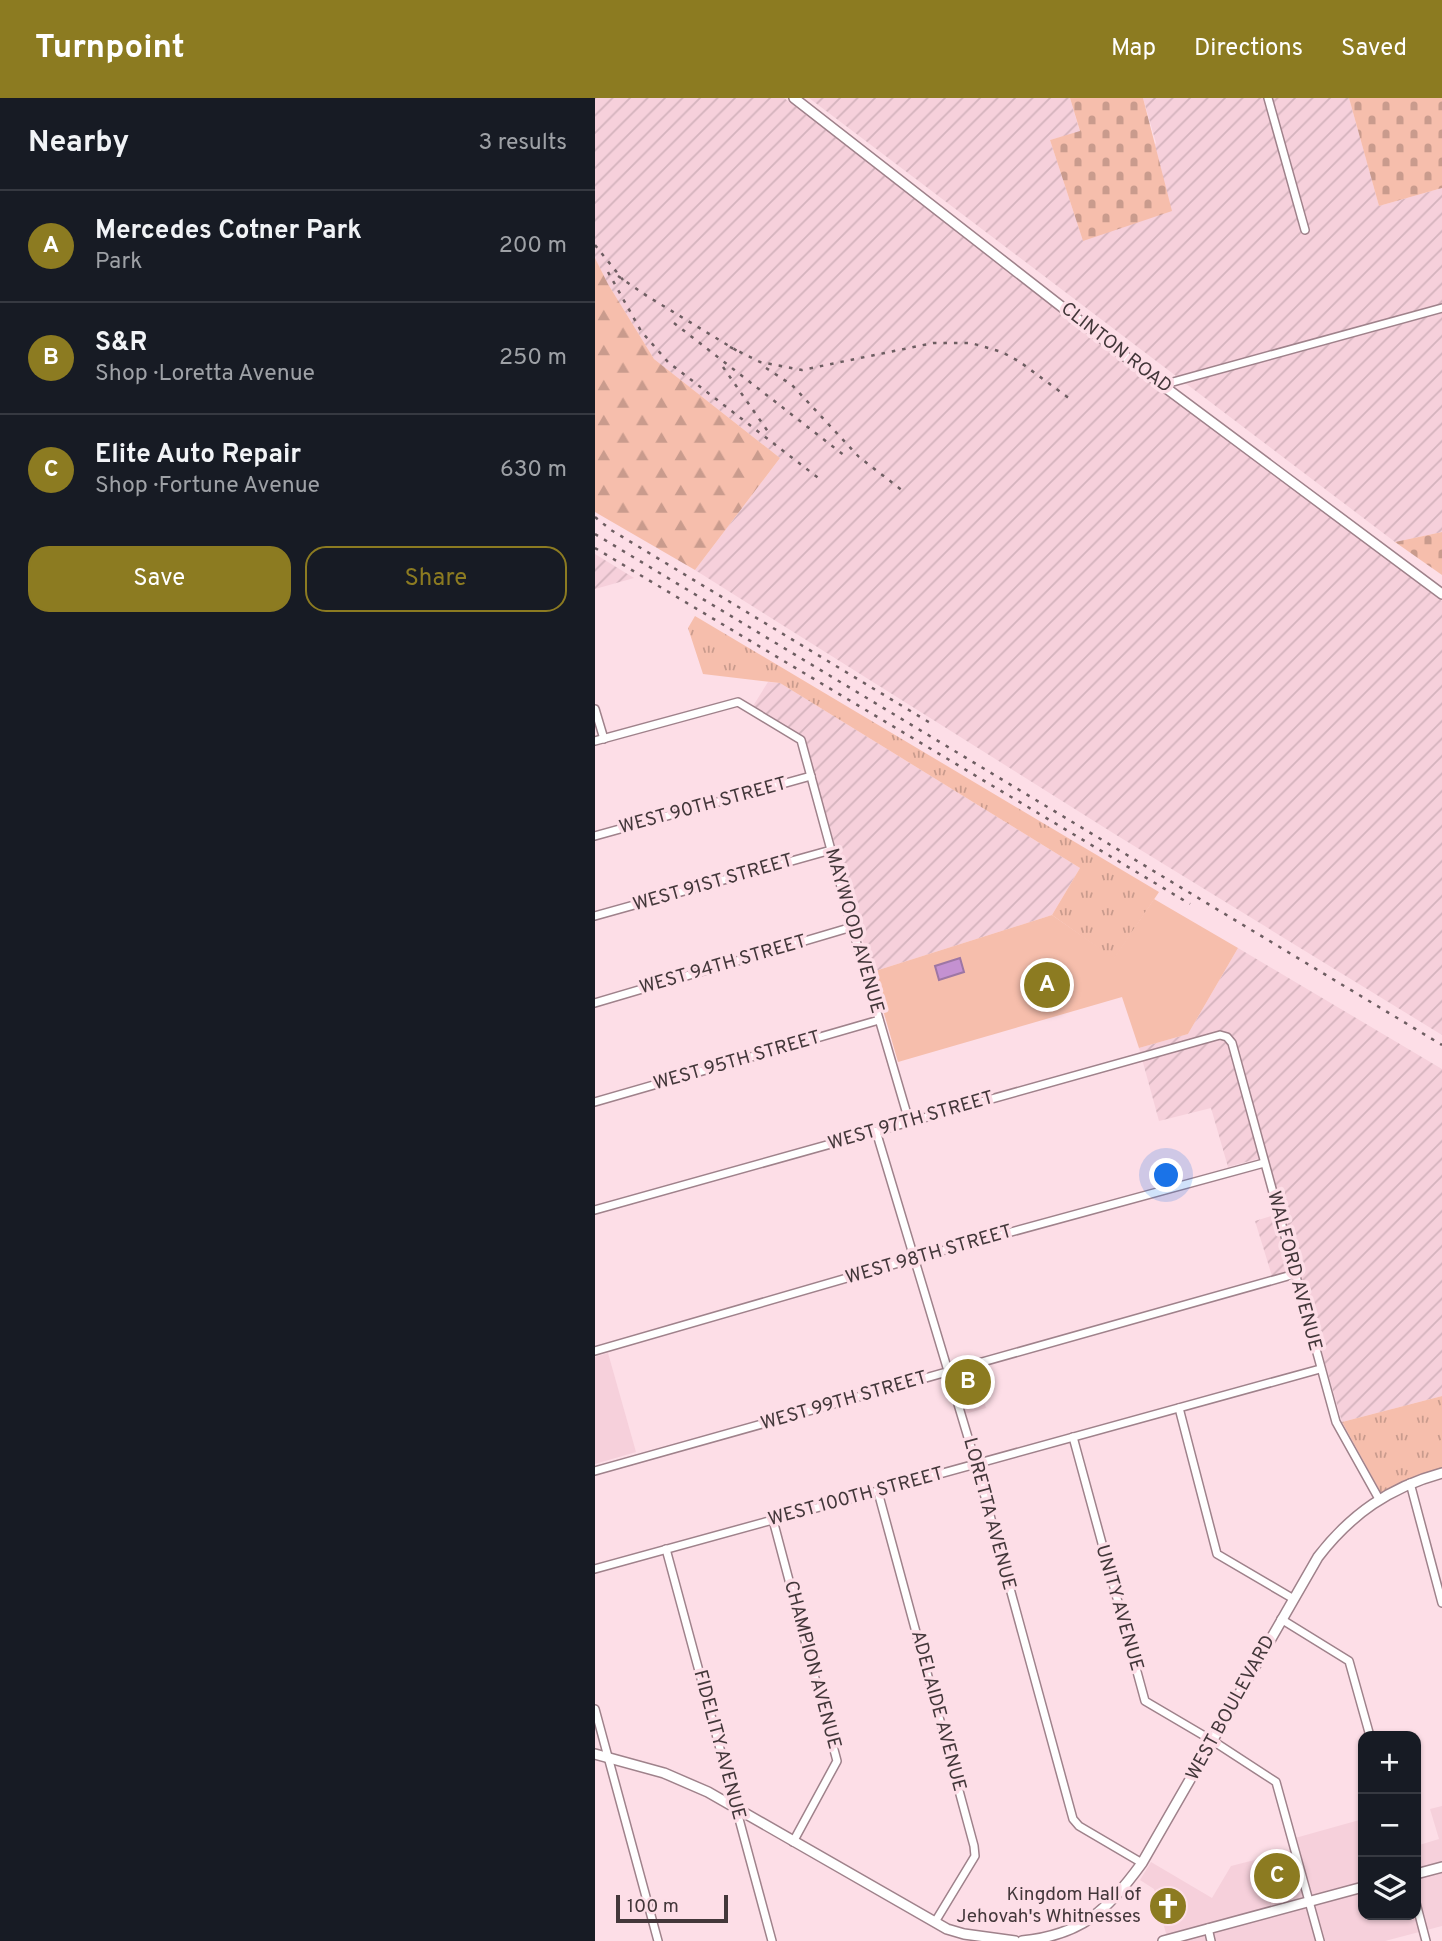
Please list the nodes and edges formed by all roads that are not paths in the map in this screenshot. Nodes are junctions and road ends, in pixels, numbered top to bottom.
1 (793, 98) edge
2 (1268, 98) edge
3 (1304, 230) dead end
4 (1442, 308) edge
5 (1162, 384) junction
6 (1442, 594) edge
7 (595, 709) edge
8 (604, 739) junction
9 (595, 741) edge
10 (811, 776) junction
11 (595, 835) edge
12 (831, 850) junction
13 (595, 915) edge
14 (852, 928) junction
15 (595, 1003) edge
16 (879, 1020) junction
17 (1227, 1037) joint
18 (595, 1102) edge
19 (909, 1121) junction
20 (876, 1131) junction
21 (1264, 1163) junction
22 (595, 1210) edge
23 (916, 1258) junction
24 (1295, 1273) junction
25 (595, 1351) edge
26 (1320, 1368) junction
27 (948, 1371) junction
28 (1179, 1408) junction
29 (1073, 1437) junction
30 (976, 1464) junction
31 (595, 1471) edge
32 (1442, 1473) edge
33 (1410, 1483) junction
34 (878, 1492) junction
35 (1379, 1499) junction
36 (773, 1520) junction
37 (666, 1549) junction
38 (595, 1569) edge
39 (1293, 1598) junction
40 (1442, 1603) edge
41 (1281, 1619) junction
42 (595, 1709) edge
43 (1369, 1731) edge
44 (1213, 1741) junction
45 (595, 1754) edge
46 (608, 1757) junction
47 (736, 1806) junction
48 (793, 1842) junction
49 (1142, 1863) junction
50 (1442, 1867) edge
51 (1421, 1873) edge
52 (1358, 1888) edge
53 (1309, 1901) junction
54 (1421, 1920) edge
55 (935, 1922) junction
56 (1208, 1928) junction
57 (1066, 1937) edge
58 (658, 1941) edge
59 (772, 1941) edge
60 (1015, 1941) edge
61 (1022, 1941) edge
62 (1163, 1941) edge
63 (1211, 1941) edge
64 (1319, 1941) edge
65 (1426, 1941) edge

1 - 5 street, CLINTON ROAD
2 - 3 street
4 - 5 street
5 - 6 street, CLINTON ROAD
7 - 8 street
8 - 9 street
8 - 10 street, MAYWOOD AVENUE
10 - 11 street, WEST 90TH STREET
10 - 12 street, MAYWOOD AVENUE
12 - 13 street, WEST 91ST STREET
12 - 14 street, MAYWOOD AVENUE
14 - 15 street, WEST 94TH STREET
14 - 16 street, MAYWOOD AVENUE
16 - 18 street, WEST 95TH STREET
16 - 19 street, MAYWOOD AVENUE
17 - 19 street, WEST 97TH STREET
17 - 21 street, WALFORD AVENUE
19 - 20 street, WEST 97TH STREET
20 - 22 street, WEST 97TH STREET
20 - 23 street, LORETTA AVENUE
21 - 23 street, WEST 98TH STREET
21 - 24 street, WALFORD AVENUE
23 - 25 street, WEST 98TH STREET
23 - 27 street, LORETTA AVENUE
24 - 26 street, WALFORD AVENUE
24 - 27 street, WEST 99TH STREET
26 - 28 street, WEST 100TH STREET
26 - 35 street, WALFORD AVENUE
27 - 30 street, LORETTA AVENUE
27 - 31 street, WEST 99TH STREET
28 - 29 street, WEST 100TH STREET
28 - 39 street
29 - 30 street, WEST 100TH STREET
29 - 44 street, UNITY AVENUE
30 - 34 street, WEST 100TH STREET
30 - 49 street, LORETTA AVENUE
32 - 33 street, WEST BOULEVARD
33 - 35 street, WEST BOULEVARD
33 - 40 street
34 - 36 street, WEST 100TH STREET
34 - 55 street, ADELAIDE AVENUE
35 - 39 street, WEST BOULEVARD
36 - 37 street, WEST 100TH STREET
36 - 48 street, CHAMPION AVENUE
37 - 38 street, WEST 100TH STREET
37 - 47 street, FIDELITY AVENUE
39 - 41 street, WEST BOULEVARD
41 - 43 street
41 - 44 street, WEST BOULEVARD
42 - 46 street
44 - 49 street, WEST BOULEVARD
44 - 53 street, UNITY AVENUE
45 - 46 street
46 - 47 street
46 - 58 street
47 - 48 street
47 - 59 street, FIDELITY AVENUE
48 - 55 street
49 - 57 street, WEST BOULEVARD
50 - 51 street
52 - 53 street
53 - 56 street
53 - 64 street, UNITY AVENUE
54 - 65 street
55 - 60 street
56 - 62 street
56 - 63 street
57 - 61 street, WEST BOULEVARD

